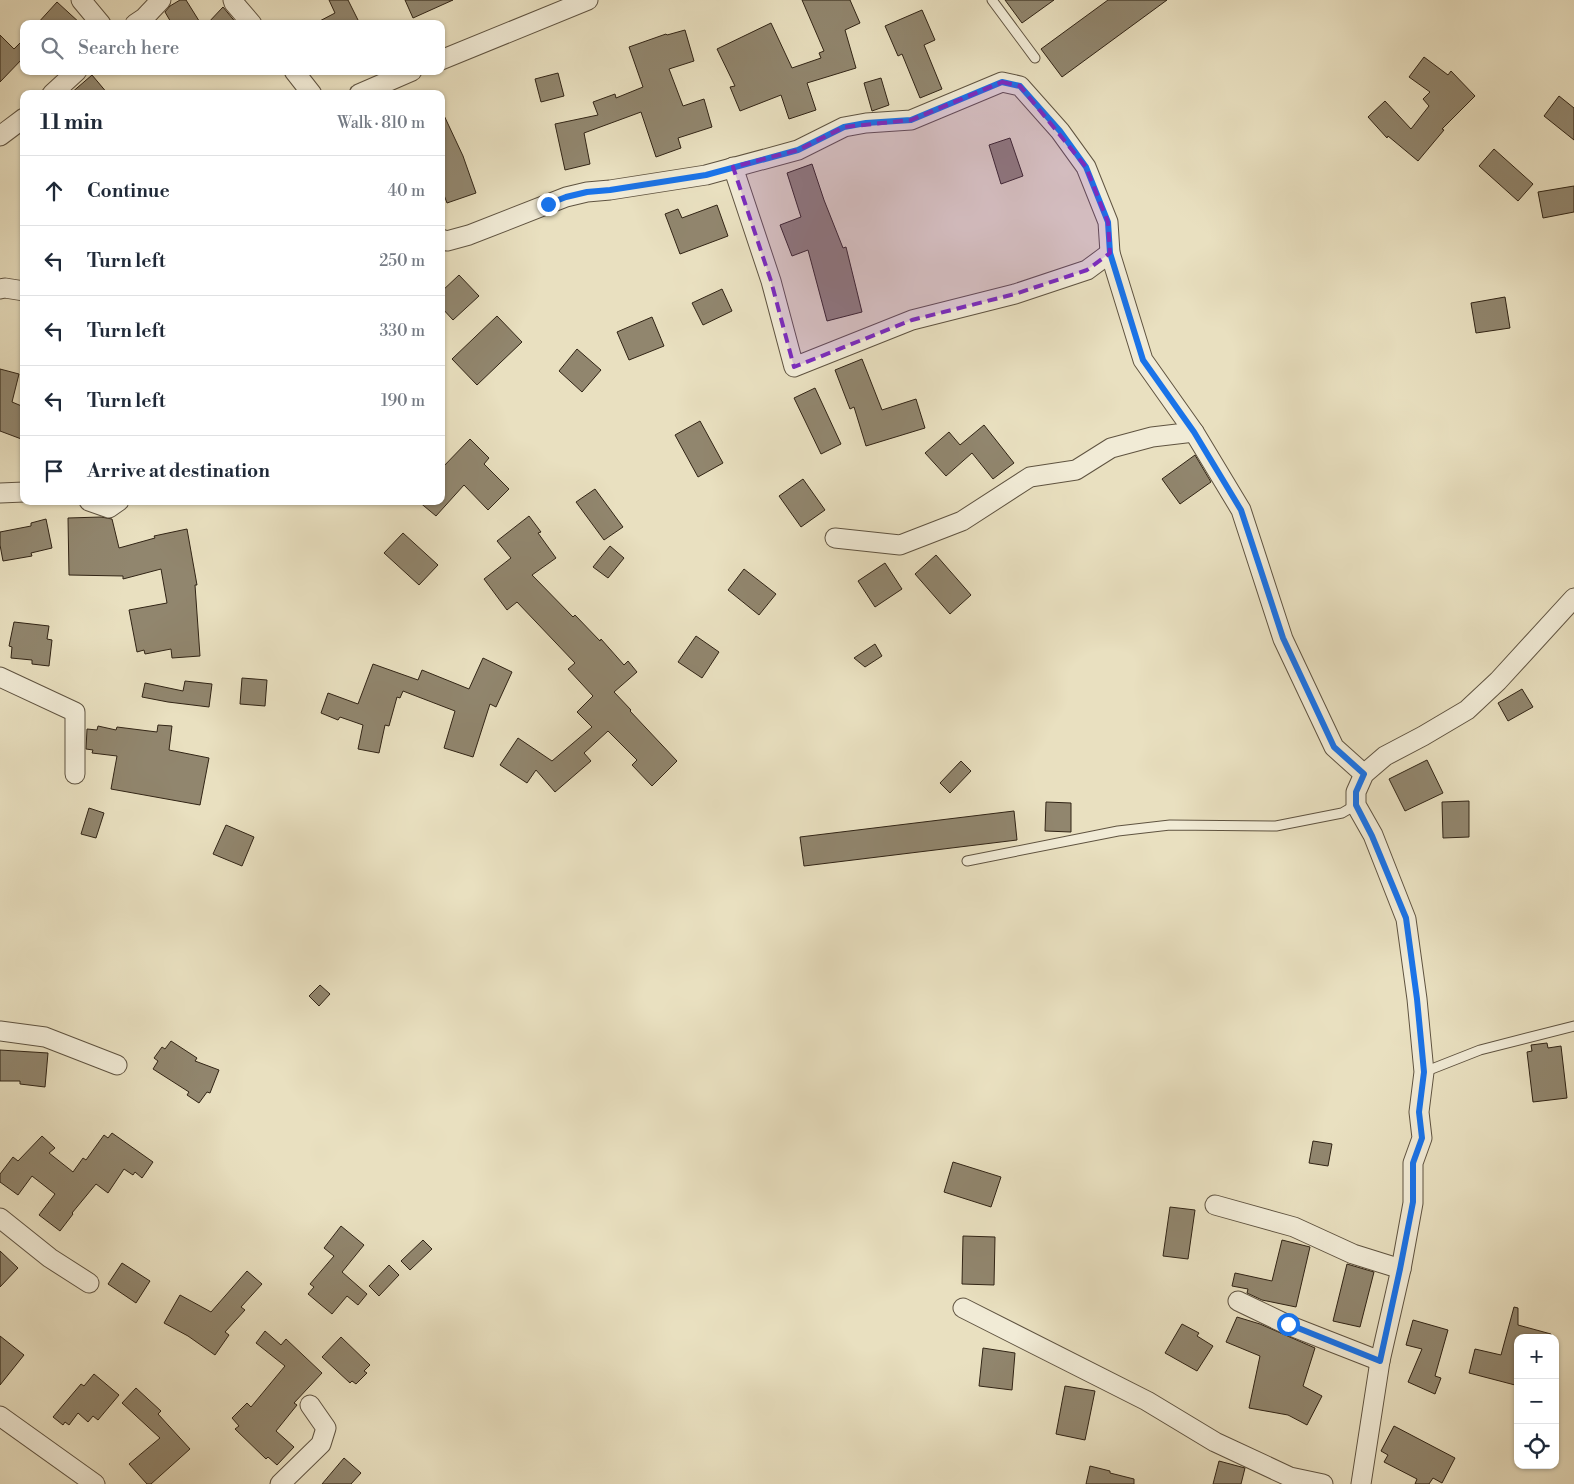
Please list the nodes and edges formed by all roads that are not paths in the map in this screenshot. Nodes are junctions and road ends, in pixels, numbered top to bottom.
1 (81, 0) edge
2 (161, 0) edge
3 (233, 0) edge
4 (588, 0) edge
5 (992, 0) edge
6 (98, 20) edge
7 (141, 20) edge
8 (249, 20) edge
9 (445, 58) edge
10 (1035, 58) dead end
11 (73, 75) edge
12 (297, 75) edge
13 (403, 75) edge
14 (56, 90) edge
15 (309, 90) edge
16 (368, 90) edge
17 (20, 121) edge
18 (0, 136) edge
19 (733, 167) junction
20 (445, 240) edge
21 (1110, 253) junction
22 (2, 287) edge
23 (20, 290) edge
24 (1194, 432) junction
25 (20, 492) edge
26 (0, 494) edge
27 (100, 505) edge
28 (113, 505) edge
29 (835, 538) dead end
30 (1574, 598) edge
31 (0, 677) edge
32 (75, 774) dead end
33 (1364, 774) junction
34 (1356, 805) junction
35 (967, 861) dead end
36 (1574, 1026) edge
37 (0, 1031) edge
38 (116, 1066) dead end
39 (1424, 1072) junction
40 (1215, 1205) dead end
41 (0, 1218) edge
42 (1400, 1269) junction
43 (89, 1283) dead end
44 (1238, 1301) dead end
45 (963, 1308) dead end
46 (1380, 1361) junction
47 (310, 1405) dead end
48 (0, 1416) edge
49 (96, 1484) edge
50 (280, 1484) edge
51 (1323, 1484) edge
52 (1361, 1484) edge

1 - 6 street
2 - 7 street
3 - 8 street
4 - 9 street
5 - 10 lane
11 - 14 street
12 - 15 street
13 - 16 street
17 - 18 street
19 - 20 street
19 - 21 street
19 - 21 street
21 - 24 street
22 - 23 street
24 - 29 street
24 - 33 street
25 - 26 street
27 - 28 street
30 - 33 street
31 - 32 street
33 - 34 street
34 - 35 lane
34 - 39 street
36 - 39 lane
37 - 38 street
39 - 42 street
40 - 42 street
41 - 43 street
42 - 46 street
44 - 46 street
45 - 51 street
46 - 52 street
47 - 50 street
48 - 49 street

